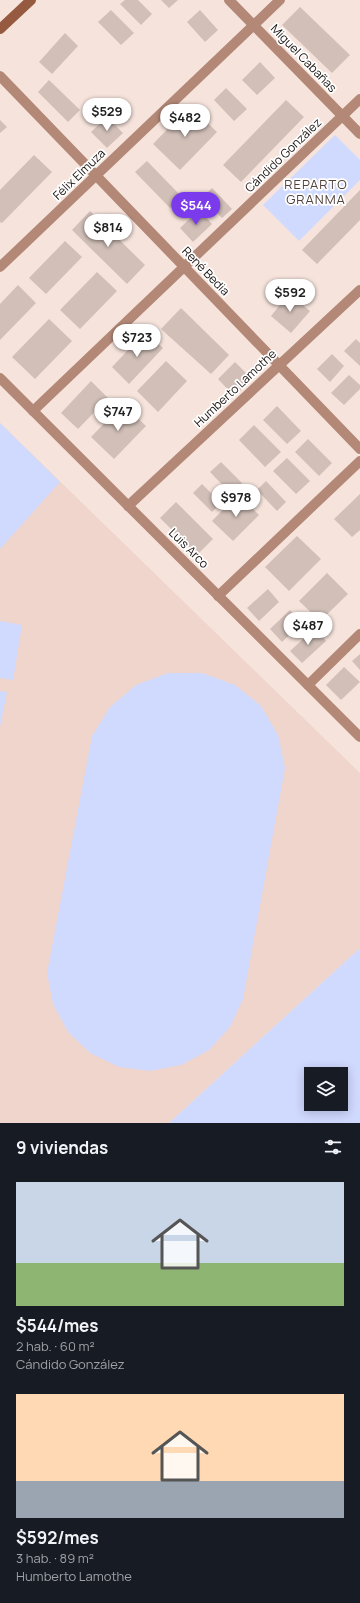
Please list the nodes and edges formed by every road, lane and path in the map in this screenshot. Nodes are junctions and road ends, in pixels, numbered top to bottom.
1 (31, 0) edge
2 (229, 0) edge
3 (280, 0) edge
4 (253, 25) junction
5 (0, 29) edge
6 (0, 76) edge
7 (360, 99) edge
8 (342, 116) junction
9 (360, 134) edge
10 (96, 176) junction
11 (0, 267) edge
12 (184, 267) junction
13 (360, 290) edge
14 (279, 365) junction
15 (0, 378) edge
16 (34, 411) junction
17 (360, 449) edge
18 (360, 461) edge
19 (128, 506) junction
20 (218, 596) junction
21 (360, 634) edge
22 (308, 685) junction
23 (360, 737) edge

1 - 5 main road
2 - 4 street, Miguel Cabañas
3 - 4 street, Félix Elmuza
4 - 8 street, Miguel Cabañas
4 - 10 street, Félix Elmuza
6 - 10 street, René Bedia
7 - 8 street, Cándido González
8 - 9 street, Miguel Cabañas
8 - 12 street, Cándido González
10 - 11 street, Félix Elmuza
10 - 12 street, René Bedia
12 - 14 street, René Bedia
12 - 16 street, Cándido González
13 - 14 street, Humberto Lamothe
14 - 17 street, René Bedia
14 - 19 street, Humberto Lamothe
15 - 16 street, Luis Arco
16 - 19 street, Luis Arco
18 - 20 street
19 - 20 street, Luis Arco
20 - 22 street, Luis Arco
21 - 22 street
22 - 23 street, Luis Arco

